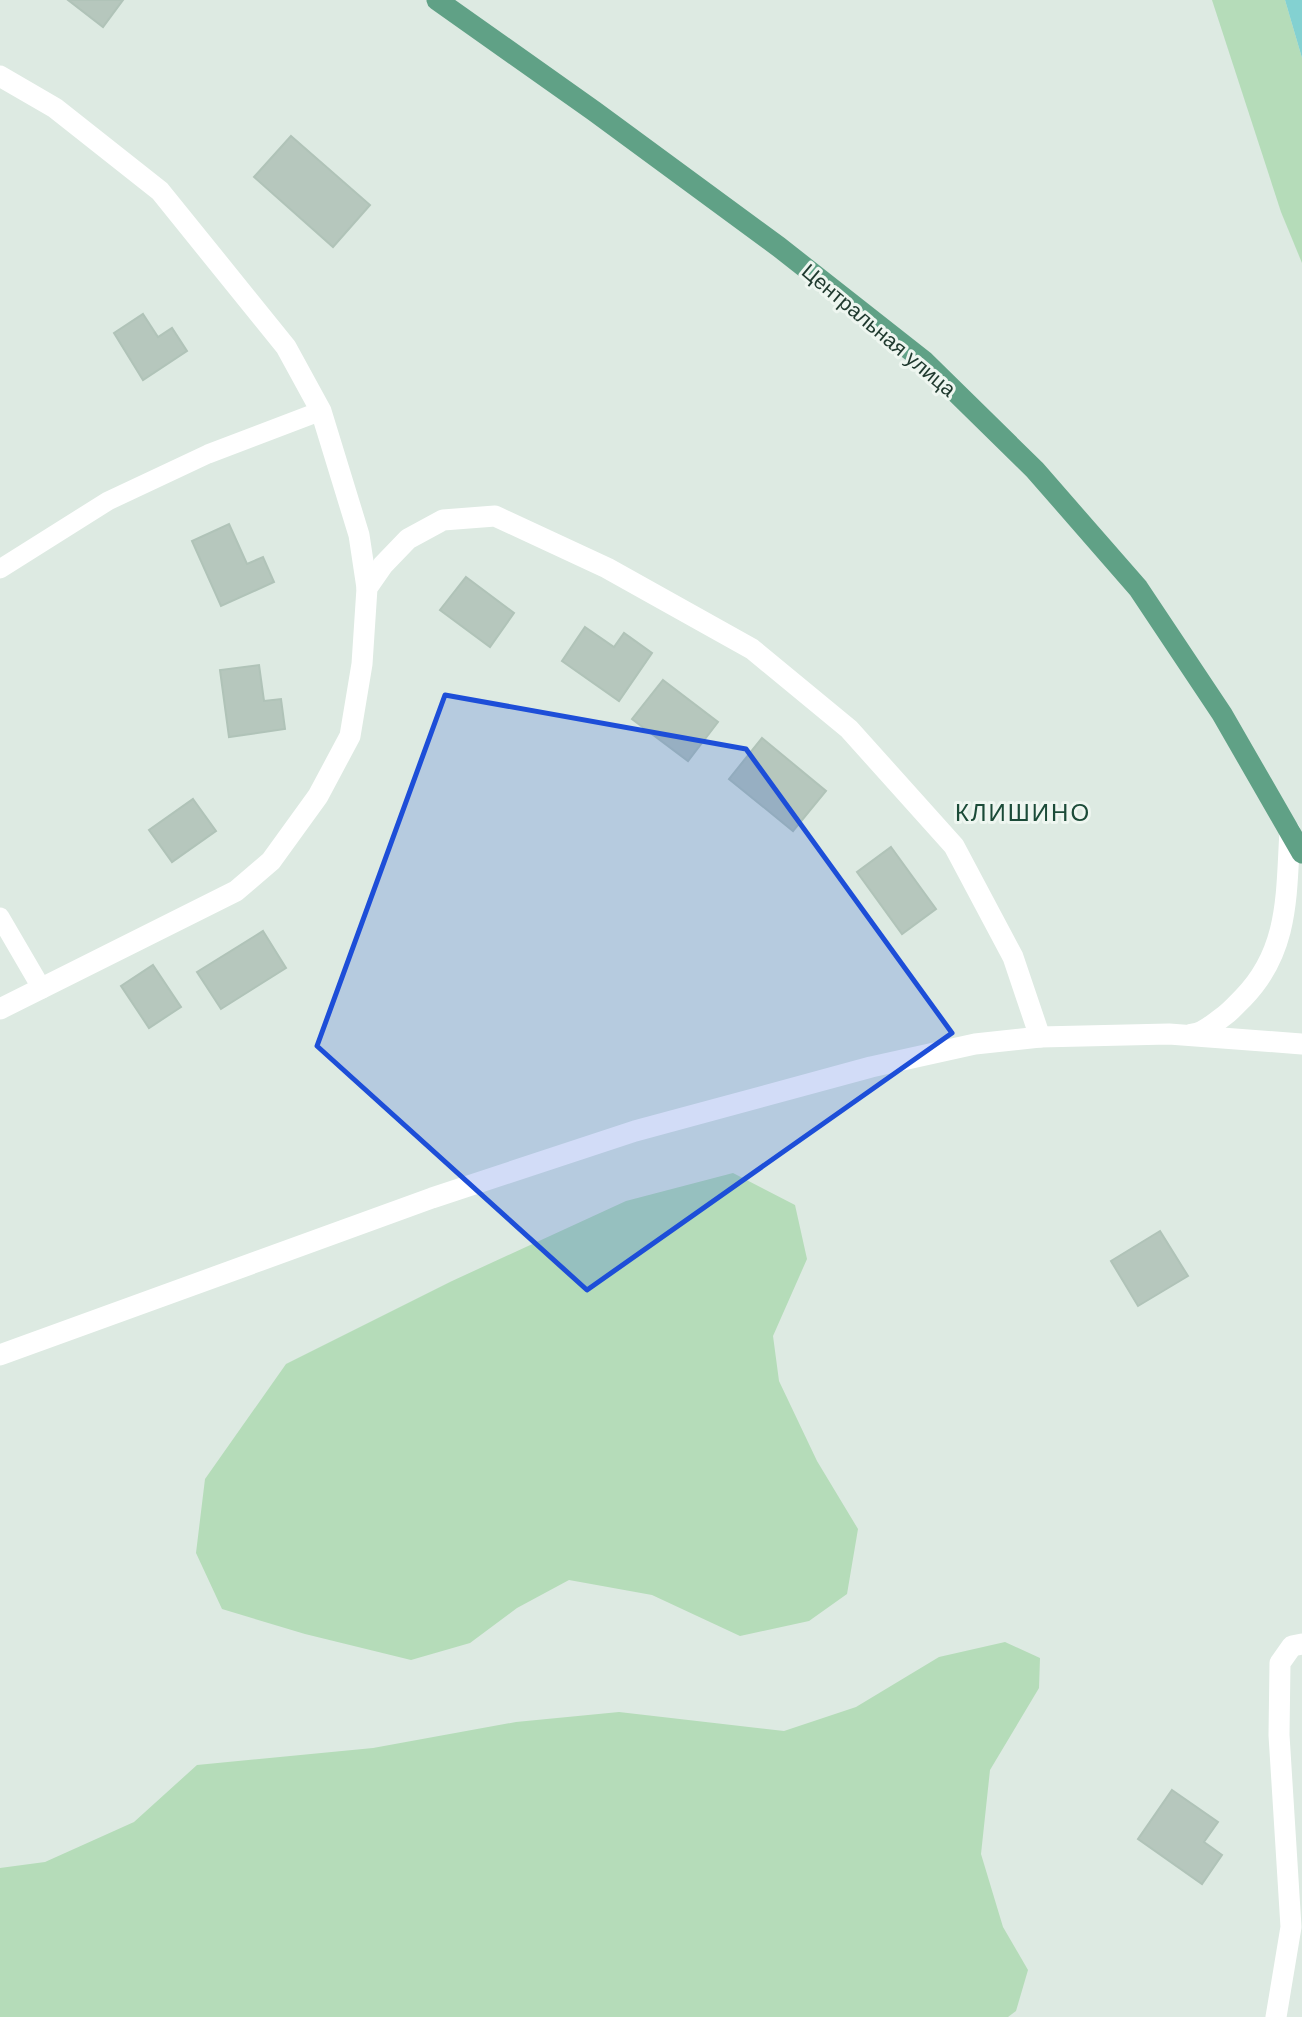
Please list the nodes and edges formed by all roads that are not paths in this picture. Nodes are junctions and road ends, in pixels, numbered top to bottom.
1 (437, 0) edge
2 (0, 76) edge
3 (321, 411) junction
4 (0, 569) edge
5 (366, 588) junction
6 (1290, 831) junction
7 (1302, 853) edge
8 (0, 917) edge
9 (42, 989) junction
10 (0, 1009) edge
11 (1169, 1034) junction
12 (1040, 1037) junction
13 (1302, 1044) edge
14 (0, 1355) edge
15 (1302, 1644) edge
16 (1276, 2017) edge

1 - 6 main road, Центральная улица
2 - 3 street
3 - 4 lane
3 - 5 street
5 - 9 street
5 - 12 street
6 - 7 main road, Центральная улица
6 - 11 street
8 - 9 lane
9 - 10 street
11 - 12 street
11 - 13 street
12 - 14 street
15 - 16 street

